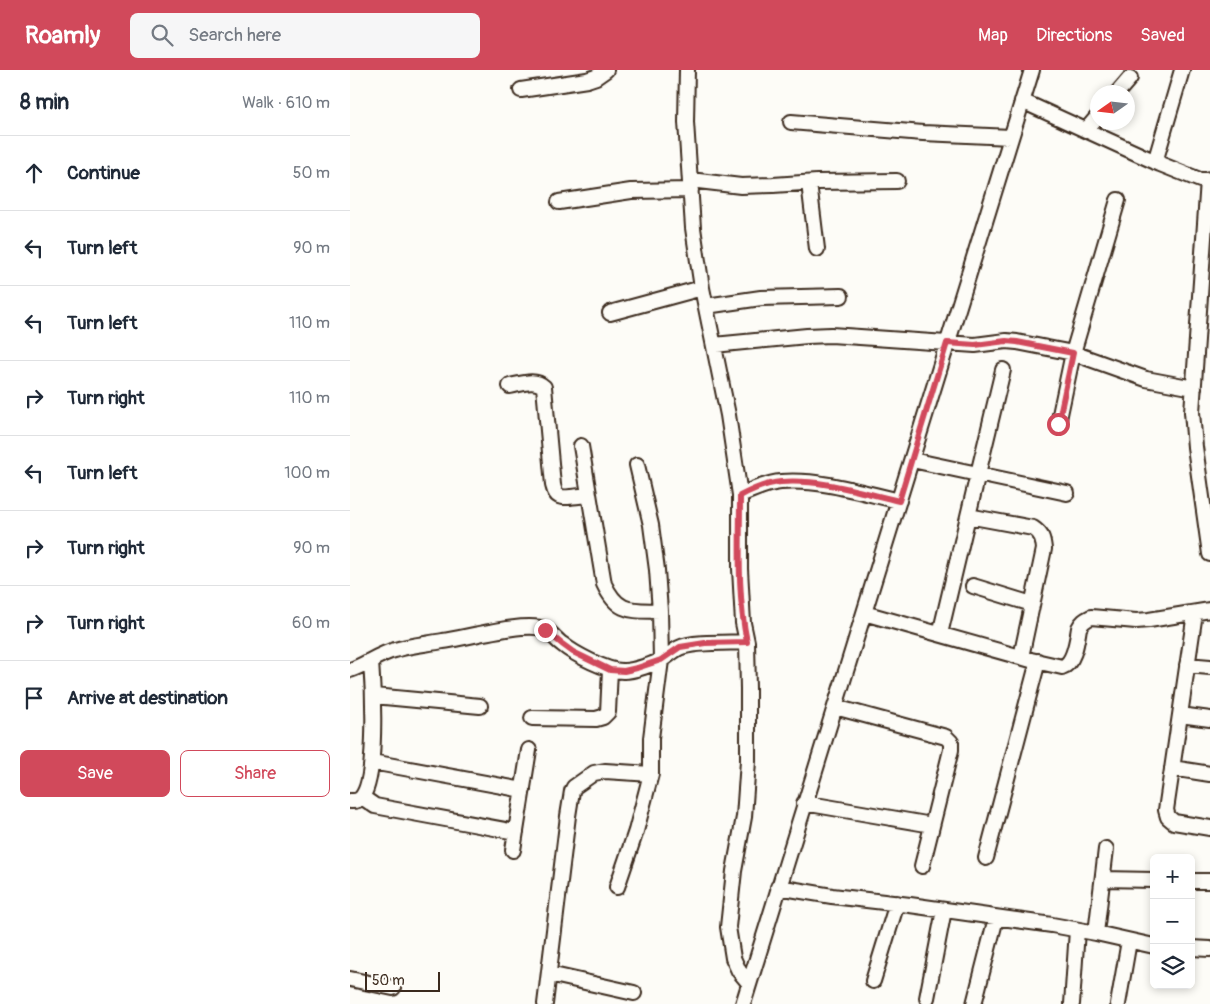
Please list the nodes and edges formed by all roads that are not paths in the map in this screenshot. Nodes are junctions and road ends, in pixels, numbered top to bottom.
1 (606, 70) edge
2 (1032, 70) edge
3 (1182, 70) edge
4 (683, 71) edge
5 (1130, 78) dead end
6 (1124, 85) edge
7 (521, 90) dead end
8 (1022, 101) junction
9 (791, 122) dead end
10 (1090, 125) edge
11 (1086, 130) junction
12 (1011, 136) junction
13 (1155, 162) junction
14 (1209, 180) edge
15 (897, 181) dead end
16 (809, 183) junction
17 (690, 185) junction
18 (1118, 200) dead end
19 (559, 202) dead end
20 (818, 249) dead end
21 (702, 288) junction
22 (841, 296) dead end
23 (706, 306) junction
24 (610, 313) dead end
25 (947, 343) junction
26 (714, 345) junction
27 (1073, 353) junction
28 (1003, 370) dead end
29 (510, 386) dead end
30 (1194, 388) junction
31 (1058, 424) dead end
32 (580, 446) dead end
33 (912, 460) junction
34 (636, 465) dead end
35 (978, 474) junction
36 (1067, 493) dead end
37 (589, 494) junction
38 (740, 496) junction
39 (899, 501) junction
40 (968, 516) junction
41 (1210, 554) edge
42 (973, 586) dead end
43 (1032, 604) junction
44 (1210, 610) edge
45 (660, 611) junction
46 (864, 613) junction
47 (1195, 613) junction
48 (940, 634) junction
49 (747, 642) junction
50 (1021, 657) junction
51 (661, 660) junction
52 (371, 661) junction
53 (1038, 661) junction
54 (1187, 665) junction
55 (1210, 668) edge
56 (350, 670) edge
57 (610, 670) junction
58 (374, 696) junction
59 (480, 706) dead end
60 (835, 707) junction
61 (1180, 715) junction
62 (532, 718) dead end
63 (1210, 719) edge
64 (530, 750) dead end
65 (372, 762) junction
66 (1172, 768) junction
67 (651, 774) junction
68 (1210, 774) edge
69 (523, 790) junction
70 (356, 799) edge
71 (804, 803) junction
72 (932, 825) junction
73 (1210, 828) edge
74 (516, 832) junction
75 (1106, 849) dead end
76 (513, 850) dead end
77 (986, 858) dead end
78 (922, 866) dead end
79 (1103, 879) junction
80 (1150, 880) edge
81 (1195, 881) edge
82 (1210, 881) edge
83 (617, 887) dead end
84 (778, 887) junction
85 (897, 903) junction
86 (944, 910) junction
87 (996, 918) junction
88 (1077, 930) junction
89 (1096, 933) junction
90 (1129, 941) junction
91 (1150, 945) edge
92 (1195, 948) edge
93 (1210, 949) edge
94 (548, 974) junction
95 (350, 979) edge
96 (873, 981) dead end
97 (749, 982) junction
98 (393, 988) dead end
99 (634, 993) dead end
100 (927, 998) dead end
101 (545, 1004) edge
102 (743, 1004) edge
103 (974, 1004) edge
104 (1072, 1004) edge
105 (1118, 1004) edge

1 - 7 street
2 - 8 street
3 - 13 street
4 - 17 street
5 - 6 street
8 - 11 street
8 - 12 street
9 - 12 street
10 - 11 street
11 - 13 street
12 - 25 street
13 - 14 street
14 - 30 street
15 - 16 street
16 - 17 street
16 - 20 street
17 - 19 street
17 - 21 street
18 - 27 street
21 - 23 street
21 - 24 street
22 - 23 street
23 - 26 street
25 - 26 street
25 - 27 street
25 - 33 street
26 - 38 street
27 - 30 street
27 - 31 street
28 - 35 street
29 - 37 street
30 - 41 street
32 - 37 street
33 - 35 street
33 - 39 street
34 - 45 street
35 - 36 street
35 - 40 street
37 - 45 street
38 - 39 street
38 - 49 street
39 - 46 street
40 - 43 street
40 - 48 street
42 - 43 street
43 - 50 street
44 - 47 street
45 - 51 street
46 - 48 street
46 - 60 street
47 - 53 street
47 - 54 street
48 - 50 street
49 - 51 street
49 - 97 street
50 - 53 street
51 - 57 street
51 - 67 street
52 - 56 street
52 - 57 street
52 - 58 street
53 - 77 street
54 - 55 street
54 - 61 street
57 - 62 street
58 - 59 street
58 - 65 street
60 - 71 street
60 - 72 street
61 - 63 street
61 - 66 street
64 - 69 street
65 - 69 street
65 - 70 street
66 - 68 street
66 - 73 street
67 - 83 street
67 - 94 street
69 - 74 street
70 - 74 street
71 - 72 street
71 - 84 street
72 - 78 street
74 - 76 street
75 - 79 street
79 - 80 street
79 - 89 street
81 - 82 street
84 - 85 street
84 - 97 street
85 - 86 street
85 - 96 street
86 - 87 street
86 - 100 street
87 - 88 street
87 - 103 street
88 - 89 street
88 - 104 street
89 - 90 street
90 - 91 street
90 - 105 street
92 - 93 street
94 - 99 street
94 - 101 street
95 - 98 street
97 - 102 street

